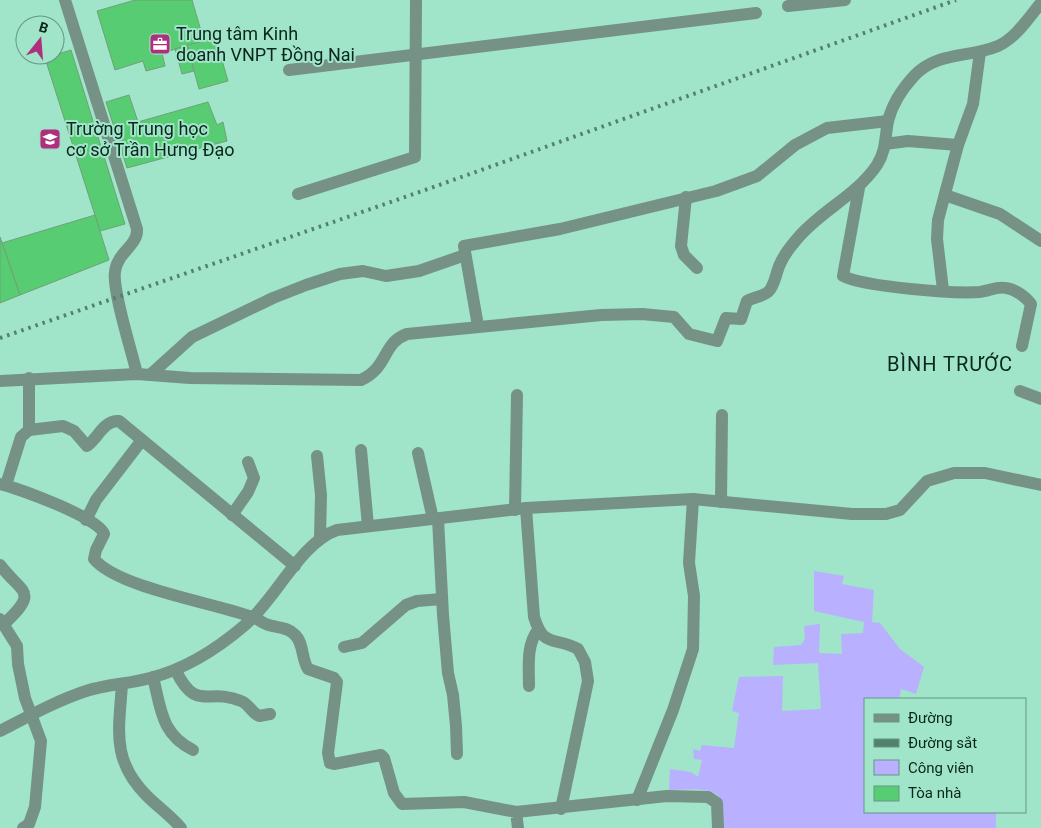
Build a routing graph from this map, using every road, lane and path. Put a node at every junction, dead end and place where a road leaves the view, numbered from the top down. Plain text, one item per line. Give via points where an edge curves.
1 (65, 0) edge
2 (416, 0) edge
3 (845, 0) edge
4 (1041, 3) edge
5 (788, 6) dead end
6 (756, 13) dead end
7 (980, 52) junction
8 (414, 54) junction
9 (290, 70) dead end
10 (888, 121) junction
11 (885, 144) junction
12 (958, 144) junction
13 (859, 188) junction
14 (298, 194) dead end
15 (946, 195) junction
16 (686, 197) junction
17 (1041, 241) edge
18 (465, 255) junction
19 (697, 268) dead end
20 (943, 290) junction
21 (478, 326) junction
22 (1022, 346) dead end
23 (143, 374) junction
24 (29, 378) junction
25 (0, 381) edge
26 (1020, 391) dead end
27 (516, 395) dead end
28 (1041, 399) edge
29 (722, 415) dead end
30 (29, 430) junction
31 (142, 440) junction
32 (361, 450) dead end
33 (418, 453) dead end
34 (317, 456) dead end
35 (248, 462) dead end
36 (2, 485) edge
37 (1041, 485) edge
38 (693, 499) junction
39 (721, 502) junction
40 (520, 509) junction
41 (232, 515) junction
42 (435, 519) junction
43 (86, 520) junction
44 (368, 526) junction
45 (320, 539) junction
46 (0, 565) edge
47 (295, 566) junction
48 (442, 599) junction
49 (254, 617) junction
50 (2, 622) edge
51 (538, 630) junction
52 (344, 647) dead end
53 (176, 670) junction
54 (153, 677) junction
55 (122, 684) junction
56 (529, 686) dead end
57 (32, 712) junction
58 (270, 714) dead end
59 (0, 731) edge
60 (193, 750) dead end
61 (457, 754) dead end
62 (637, 800) junction
63 (561, 809) junction
64 (516, 812) junction
65 (28, 827) edge
66 (181, 828) edge
67 (518, 828) edge
68 (718, 828) edge

1 - 23 street via 137,229 135,240 120,255 114,273
2 - 8 street
3 - 5 street
4 - 7 street via 1009,39
6 - 8 street
7 - 10 street via 942,58 922,68 905,87
7 - 12 street via 973,104
8 - 9 street
8 - 14 street via 415,157
10 - 11 street
10 - 16 street via 827,128 795,145 758,176 716,191
11 - 12 street via 908,141
11 - 13 street via 877,164
12 - 15 street
13 - 20 street via 843,276 874,283
13 - 21 street via 825,212 798,238 784,256 772,288 747,301 739,320 726,318 717,341 689,334 674,317 642,314
15 - 17 street via 1000,214
15 - 20 street via 937,230
16 - 18 street via 560,229 464,246
16 - 19 street via 681,246 684,255
18 - 21 street
18 - 23 street via 419,271 386,276 363,271 348,273 298,288 192,337
20 - 22 street via 979,292 1008,288 1027,298 1031,304
21 - 23 street via 400,336 378,369 360,380 190,378
23 - 24 street
24 - 25 street
24 - 30 street
26 - 28 street
27 - 40 street
29 - 39 street
30 - 31 street via 63,426 74,431 87,446 106,426 119,421
30 - 36 street via 21,437
31 - 41 street
31 - 43 street via 96,500
32 - 44 street
33 - 42 street
34 - 45 street via 321,495
35 - 41 street via 254,478
36 - 43 street via 46,498
37 - 39 street via 985,473 954,473 927,481 900,510 886,514
38 - 39 street
38 - 40 street
38 - 62 street via 689,563 694,596 693,649
40 - 42 street
40 - 51 street
41 - 47 street
42 - 44 street
42 - 48 street
43 - 49 street via 104,531 94,554 98,564 135,583
44 - 45 street via 337,530
45 - 47 street
46 - 50 street via 22,588 24,599 22,605
47 - 49 street
48 - 52 street via 406,604 362,642
48 - 61 street
49 - 53 street via 205,655
49 - 64 street via 295,634 308,669 335,679 328,752 330,763 381,755 394,793 402,804 464,802
50 - 57 street via 18,646 23,690
51 - 56 street via 530,647
51 - 63 street via 549,640 578,649 587,670 588,681
53 - 54 street
53 - 58 street via 187,690 194,695 229,698 245,703 259,716
54 - 55 street
54 - 60 street via 165,724 178,741
55 - 57 street via 88,690
55 - 66 street via 119,740 124,767 147,796
57 - 59 street
57 - 65 street via 41,741 35,807
62 - 63 street
62 - 68 street via 667,796 711,798 717,803
63 - 64 street
64 - 67 street

